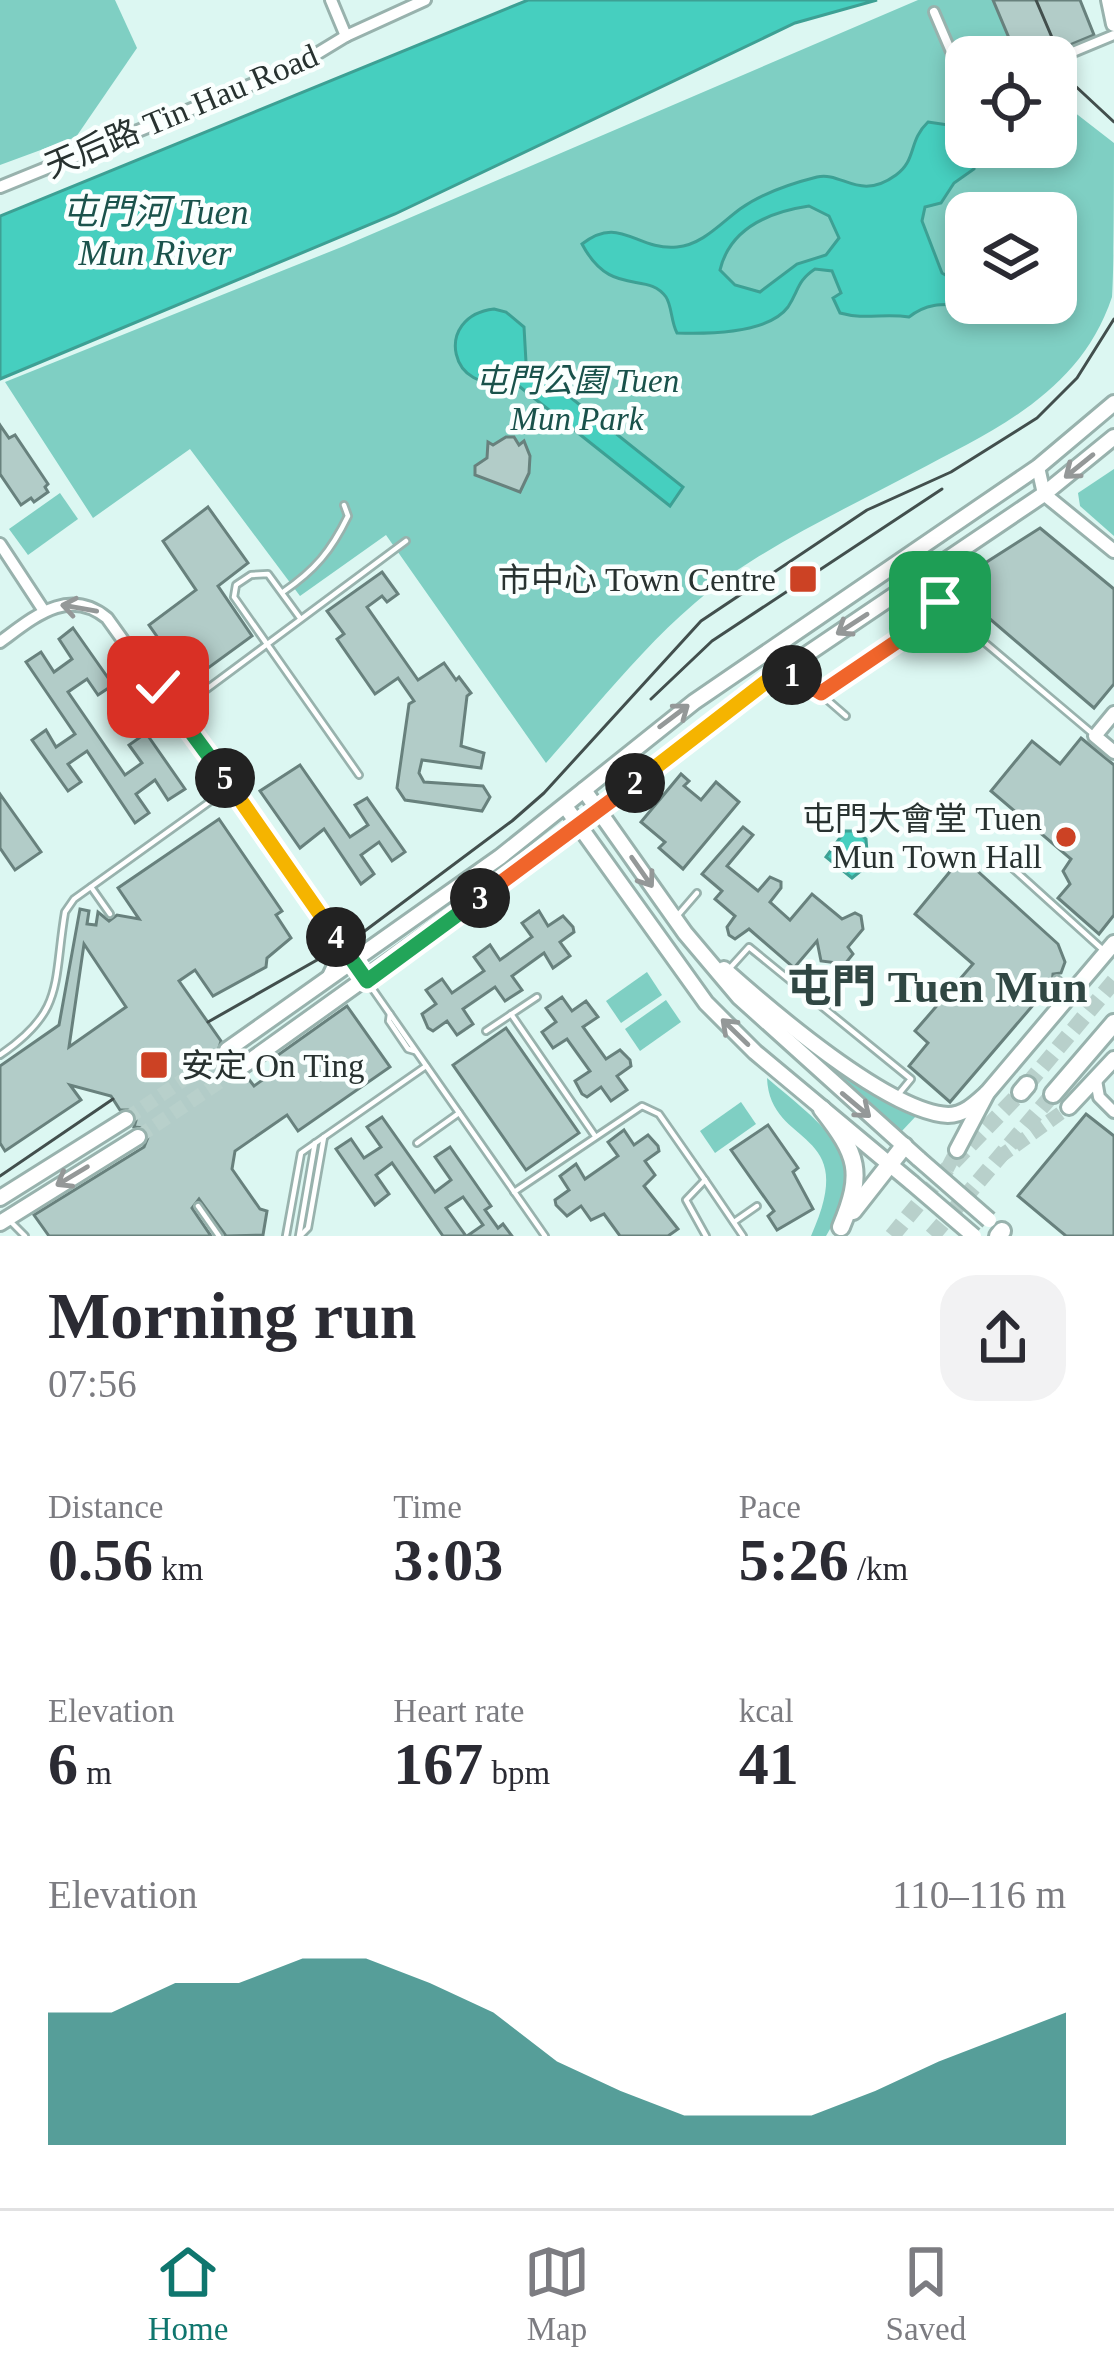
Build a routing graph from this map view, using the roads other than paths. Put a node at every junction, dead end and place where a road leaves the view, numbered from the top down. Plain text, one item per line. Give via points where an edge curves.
1 (331, 0) edge
2 (425, 0) edge
3 (1104, 3) edge
4 (934, 12) dead end
5 (1114, 24) edge
6 (1114, 35) edge
7 (346, 36) junction
8 (945, 38) edge
9 (1077, 50) edge
10 (0, 187) edge
11 (1114, 403) edge
12 (1114, 437) edge
13 (1038, 467) junction
14 (1044, 494) junction
15 (344, 505) dead end
16 (406, 541) dead end
17 (0, 544) edge
18 (1114, 551) edge
19 (942, 565) junction
20 (282, 593) junction
21 (945, 609) junction
22 (44, 611) junction
23 (300, 618) junction
24 (0, 642) edge
25 (268, 648) junction
26 (776, 674) junction
27 (158, 687) junction
28 (821, 693) junction
29 (176, 712) junction
30 (1114, 713) edge
31 (120, 714) dead end
32 (846, 716) dead end
33 (1095, 736) junction
34 (1114, 752) edge
35 (359, 775) dead end
36 (231, 786) junction
37 (584, 790) junction
38 (565, 806) junction
39 (599, 812) junction
40 (578, 826) junction
41 (1008, 865) dead end
42 (91, 887) junction
43 (697, 892) dead end
44 (110, 914) dead end
45 (675, 919) junction
46 (685, 933) junction
47 (336, 937) junction
48 (1110, 948) edge
49 (354, 962) junction
50 (727, 972) junction
51 (1058, 979) dead end
52 (367, 981) junction
53 (323, 983) junction
54 (1073, 992) junction
55 (537, 997) dead end
56 (511, 1014) junction
57 (1114, 1023) edge
58 (486, 1031) dead end
59 (227, 1050) tunnel mouth
60 (0, 1054) edge
61 (1114, 1059) edge
62 (426, 1066) junction
63 (240, 1068) tunnel mouth
64 (1096, 1080) junction
65 (987, 1093) junction
66 (1053, 1094) tunnel mouth
67 (897, 1096) junction
68 (1069, 1107) tunnel mouth
69 (823, 1109) junction
70 (1114, 1112) edge
71 (459, 1114) junction
72 (126, 1120) tunnel mouth
73 (137, 1136) tunnel mouth
74 (596, 1136) junction
75 (324, 1137) junction
76 (315, 1143) junction
77 (417, 1143) dead end
78 (956, 1150) tunnel mouth
79 (911, 1152) junction
80 (897, 1169) junction
81 (706, 1180) junction
82 (514, 1192) junction
83 (198, 1206) dead end
84 (757, 1206) dead end
85 (2, 1213) edge
86 (734, 1222) junction
87 (838, 1231) edge
88 (999, 1231) edge
89 (13, 1236) edge
90 (25, 1236) edge
91 (219, 1236) edge
92 (286, 1236) edge
93 (300, 1236) edge
94 (545, 1236) edge
95 (706, 1236) edge
96 (743, 1236) edge
97 (974, 1236) edge

1 - 7 street
2 - 7 street, 天后路 Tin Hau Road
3 - 5 main road
4 - 8 street
6 - 9 street
7 - 10 street, 天后路 Tin Hau Road via 296,67
11 - 13 main road
12 -> 14 main road
13 - 14 street
37 -> 13 main road via 726,679
14 - 18 street
14 - 19 main road
15 - 20 lane via 348,516 330,552
16 - 23 lane
17 - 22 street
19 - 21 lane via 936,584
19 -> 26 main road
20 - 23 lane
20 - 25 lane via 268,574 236,586 234,598
21 - 28 lane
21 - 33 lane
22 - 24 street
27 -> 22 street via 98,611 67,603
23 - 25 lane
25 - 29 lane
25 - 35 lane
26 - 28 lane
26 - 39 main road
27 - 29 street
27 - 31 lane
28 - 32 lane
29 - 36 street
30 - 33 street
33 - 34 street
36 - 42 lane
36 - 47 street
37 - 38 main road
37 - 39 main road
38 - 40 main road
38 - 49 main road
39 - 40 main road
39 -> 45 main road
40 - 52 main road
69 -> 40 main road via 706,1003
41 - 48 lane
42 - 44 lane
42 - 60 lane via 65,912 49,1012
43 - 45 lane
45 - 46 main road
46 - 50 main road
46 -> 79 main road via 774,1032
47 - 49 street
47 - 53 street
48 - 54 main road
49 - 52 street
49 - 53 main road
50 - 67 main road
50 - 67 lane via 749,946 911,1079
51 - 54 lane
52 - 62 lane
52 - 63 main road
53 - 59 main road
54 - 65 main road
55 - 56 lane
56 - 58 lane
56 - 74 lane
57 - 66 highway
61 - 64 main road
62 - 71 lane
62 - 75 lane
64 - 68 main road
64 - 70 street
65 - 67 main road via 947,1115
65 - 78 main road
69 - 80 main road
69 - 87 highway via 856,1168
71 - 77 lane
71 - 82 lane
72 - 85 main road
73 -> 85 main road
74 - 81 lane via 638,1107 652,1108
74 - 82 lane
75 - 76 lane
75 - 93 lane
76 - 92 lane via 301,1153
76 - 93 lane
79 - 80 highway
79 - 88 main road, bridge
80 - 87 highway
80 - 97 main road, bridge
81 - 86 lane
81 - 95 lane via 686,1200
82 - 94 lane
83 - 91 lane
84 - 86 lane
85 - 89 lane
85 - 90 lane
86 - 96 lane

